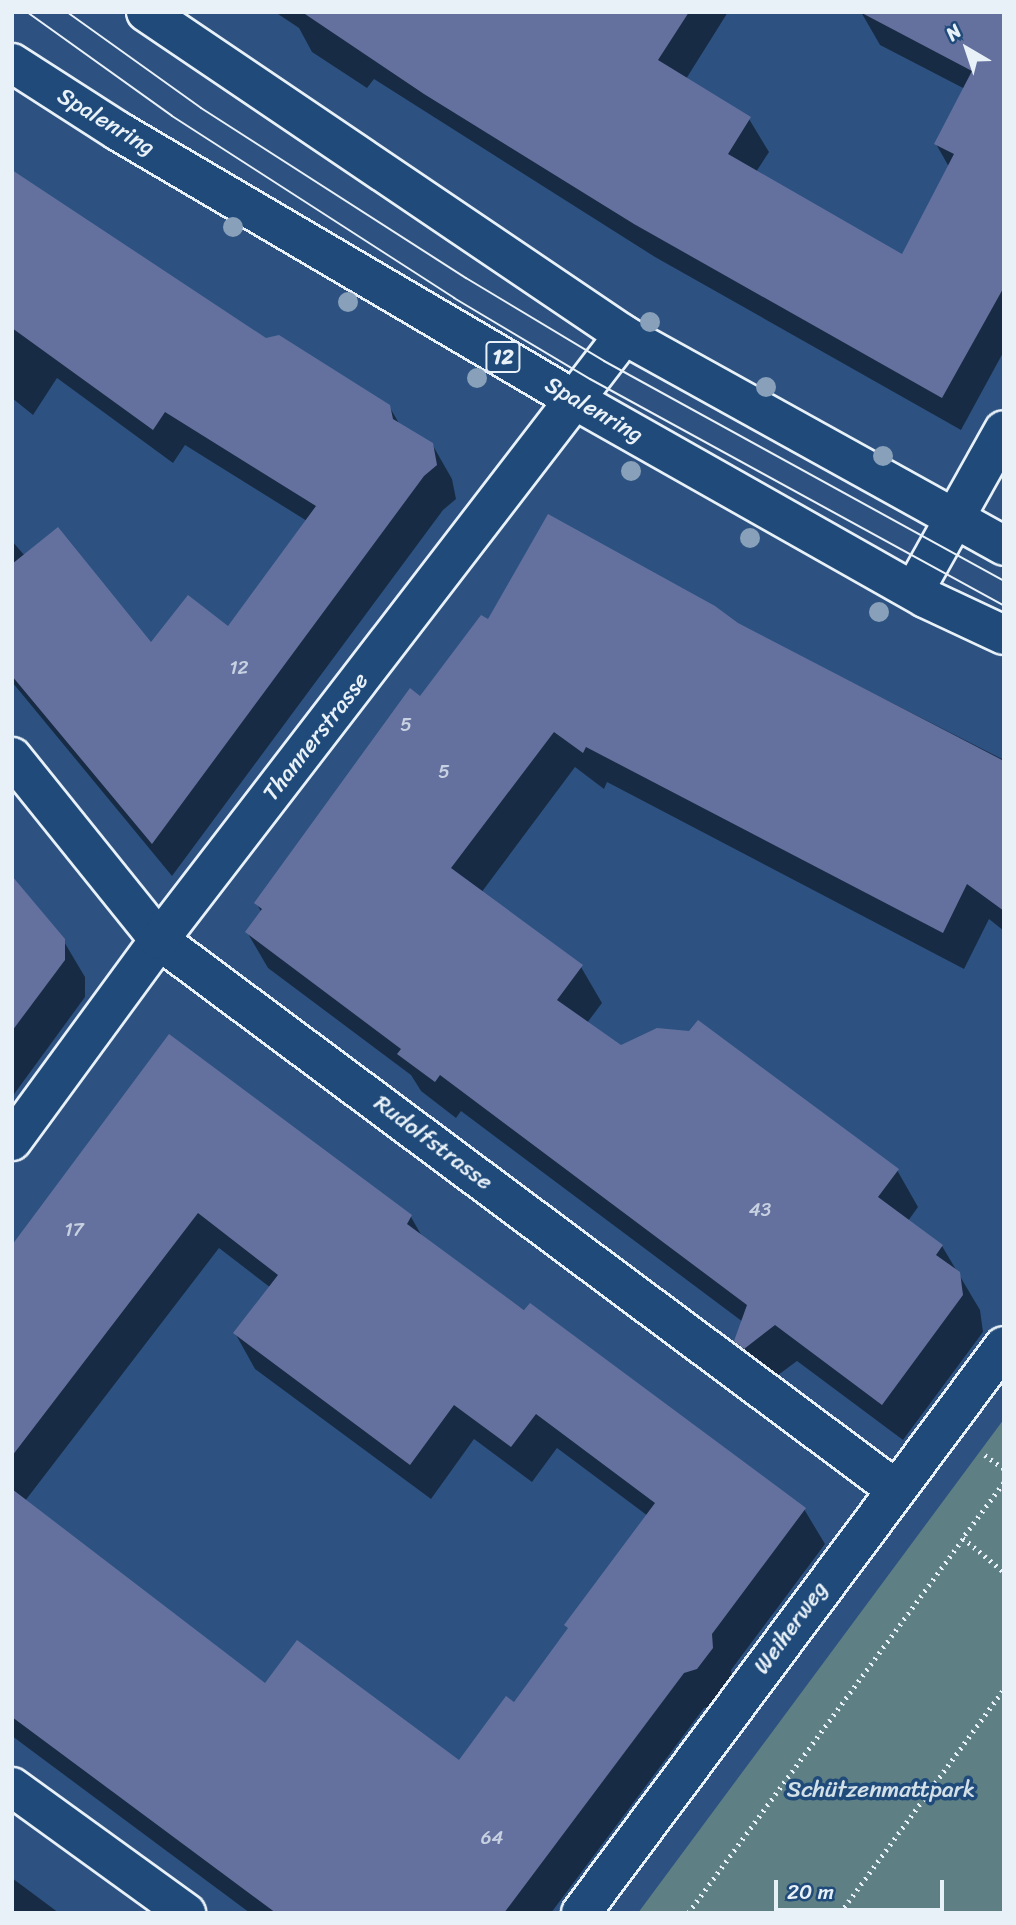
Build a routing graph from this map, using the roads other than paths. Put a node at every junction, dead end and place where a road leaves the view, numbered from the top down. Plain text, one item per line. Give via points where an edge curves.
1 (146, 12) edge
2 (12, 63) edge
3 (624, 335) junction
4 (575, 400) junction
5 (1004, 430) edge
6 (954, 522) junction
7 (1004, 546) edge
8 (914, 591) junction
9 (1004, 635) edge
10 (12, 757) edge
11 (159, 940) junction
12 (12, 1142) edge
13 (1004, 1346) edge
14 (894, 1488) junction
15 (12, 1787) edge
16 (186, 1913) edge
17 (581, 1913) edge

1 - 3 street
2 - 4 street, Spalenring / 12 via 118,131
3 - 4 street, Thannerstrasse
3 - 6 street
4 - 8 street, Spalenring / 12
4 - 11 street, Thannerstrasse
5 - 6 street
6 - 7 street
6 - 8 street
8 - 9 street, Spalenring / 12
10 - 11 street, Rudolfstrasse
11 - 12 street, Thannerstrasse
11 - 14 street, Rudolfstrasse
13 - 14 street, Weiherweg
14 - 17 street, Weiherweg
15 - 16 street

